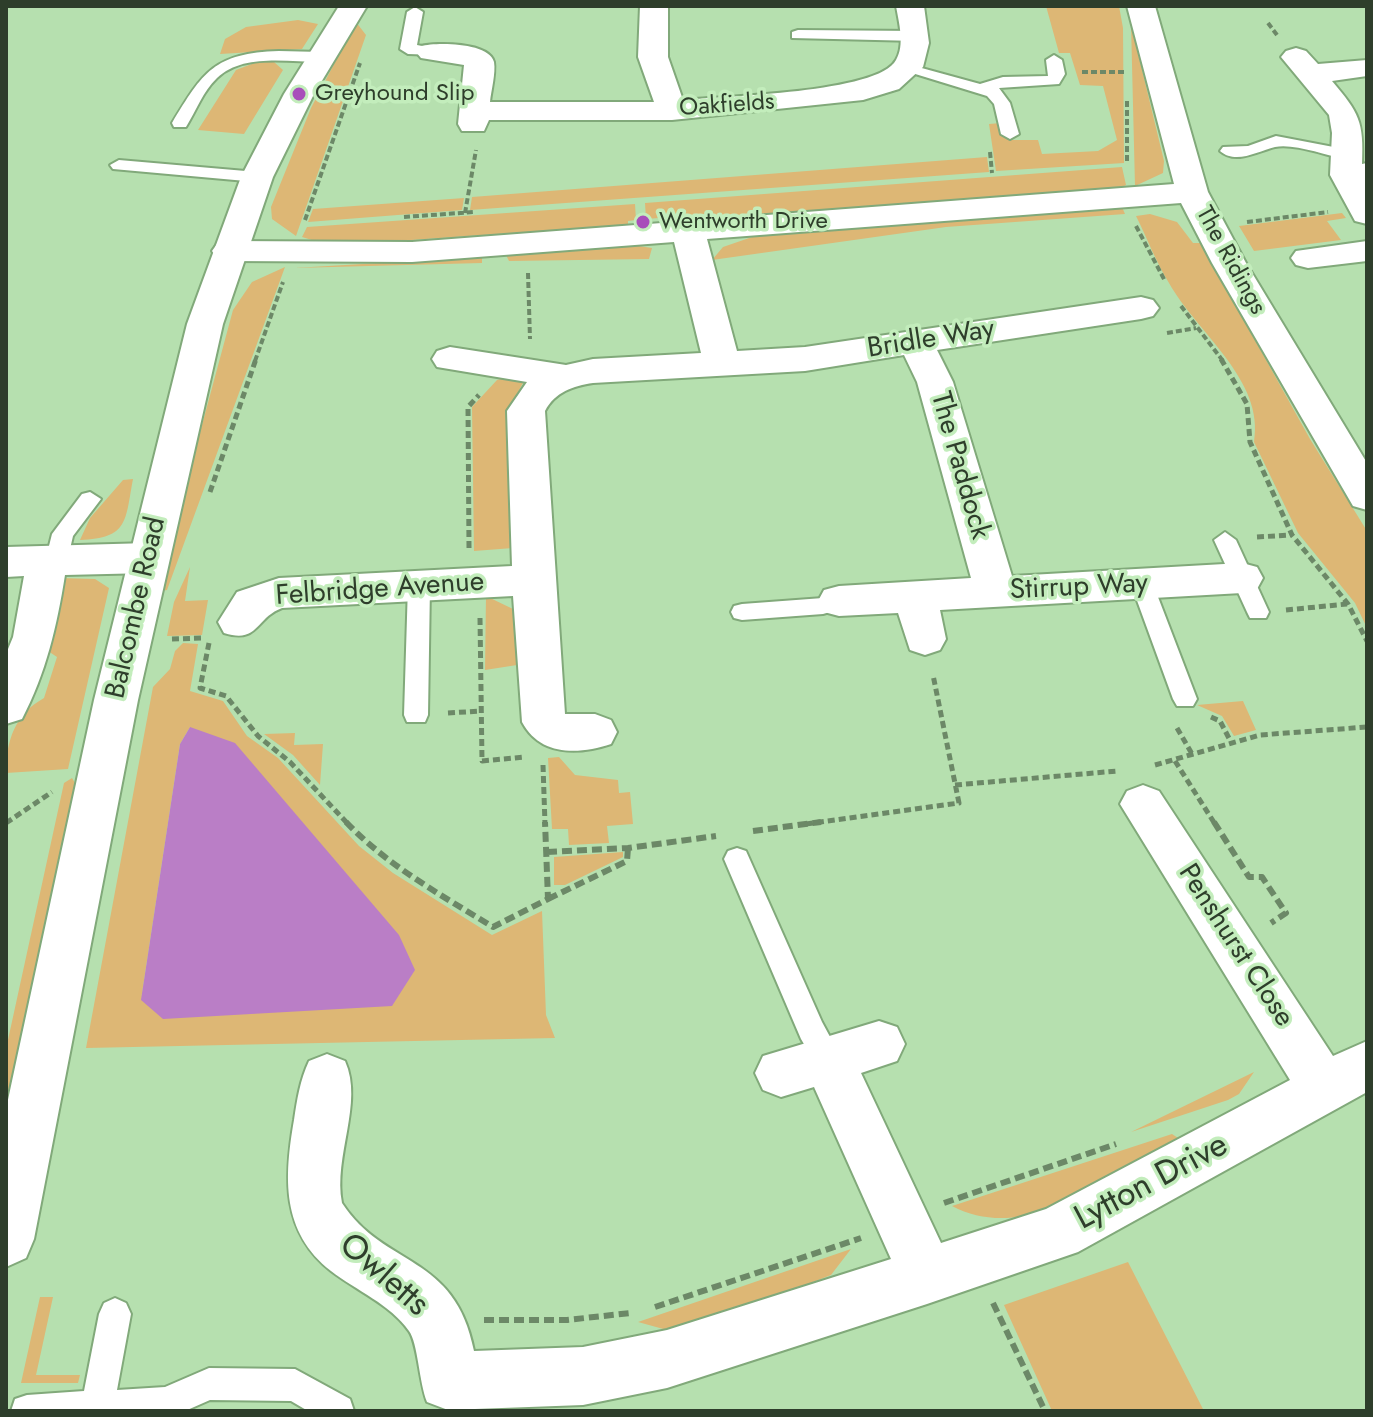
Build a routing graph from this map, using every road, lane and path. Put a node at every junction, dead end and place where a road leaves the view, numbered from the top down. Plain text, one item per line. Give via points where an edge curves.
1 (353, 6) edge
2 (654, 6) edge
3 (910, 6) edge
4 (1141, 6) edge
5 (415, 12) dead end
6 (798, 35) dead end
7 (917, 36) junction
8 (431, 52) joint
9 (321, 57) junction
10 (361, 61) dead end
11 (1056, 67) joint
12 (1365, 68) edge
13 (907, 69) junction
14 (1127, 72) dead end
15 (983, 88) junction
16 (672, 111) junction
17 (180, 123) dead end
18 (474, 127) junction
19 (1010, 134) dead end
20 (1229, 151) dead end
21 (119, 165) dead end
22 (1112, 165) dead end
23 (1352, 168) edge
24 (1007, 172) dead end
25 (977, 175) dead end
26 (257, 177) junction
27 (1192, 192) junction
28 (1132, 197) junction
29 (481, 211) dead end
30 (1365, 211) edge
31 (465, 213) junction
32 (392, 218) dead end
33 (318, 224) dead end
34 (1210, 227) junction
35 (688, 230) junction
36 (298, 238) junction
37 (229, 251) junction
38 (1367, 251) edge
39 (1308, 258) dead end
40 (528, 262) dead end
41 (1179, 302) dead end
42 (1148, 303) joint
43 (915, 342) junction
44 (451, 357) dead end
45 (721, 364) junction
46 (547, 374) junction
47 (1355, 453) edge
48 (209, 495) dead end
49 (1367, 496) edge
50 (90, 499) dead end
51 (1225, 540) dead end
52 (149, 558) junction
53 (6, 562) edge
54 (52, 562) junction
55 (533, 580) junction
56 (1142, 584) junction
57 (419, 585) junction
58 (996, 592) junction
59 (1250, 595) junction
60 (916, 597) junction
61 (839, 601) joint
62 (1348, 604) junction
63 (742, 612) dead end
64 (239, 622) dead end
65 (925, 639) joint
66 (1367, 641) edge
67 (129, 643) junction
68 (1194, 706) joint
69 (6, 707) edge
70 (481, 711) dead end
71 (449, 713) dead end
72 (416, 715) dead end
73 (1367, 727) edge
74 (595, 732) dead end
75 (1232, 744) junction
76 (542, 755) dead end
77 (1138, 780) junction
78 (61, 785) dead end
79 (955, 785) junction
80 (6, 823) edge
81 (750, 831) dead end
82 (732, 847) joint
83 (628, 848) junction
84 (546, 852) junction
85 (548, 899) junction
86 (879, 1044) dead end
87 (804, 1066) junction
88 (1346, 1077) edge
89 (327, 1078) dead end
90 (6, 1239) edge
91 (950, 1269) junction
92 (115, 1314) dead end
93 (667, 1359) joint
94 (447, 1396) edge
95 (97, 1409) edge
96 (27, 1411) edge
97 (338, 1411) edge
98 (1045, 1411) edge

1 - 9 street, Balcombe Road
2 - 16 street via 653,57
3 - 7 street
4 - 27 street, The Ridings
5 - 8 lane via 408,49
6 - 7 lane
7 - 13 street via 917,53
8 - 18 street via 466,54 479,62
9 - 17 lane via 252,58 220,67
9 - 26 street, Balcombe Road
10 - 36 path
11 - 14 path
11 - 15 lane via 1053,81
12 - 23 street via 1304,65 1344,114
13 - 15 lane
13 - 16 street, Oakfields via 884,85 852,94
15 - 19 lane via 1000,97
16 - 18 street, Oakfields
18 - 31 path
20 - 23 lane via 1259,149 1276,141
21 - 26 lane
22 - 28 path via 1127,164
23 - 30 street
24 - 25 path
26 - 37 street, Balcombe Road
27 - 28 street
27 - 34 street, The Ridings
28 - 35 street
28 - 42 path
29 - 31 path
30 - 34 path
31 - 32 path
33 - 36 path
34 - 47 street, The Ridings
35 - 36 street via 412,252
35 - 45 street
36 - 37 street
36 - 48 path
37 - 52 street, Balcombe Road via 188,389
38 - 39 street
40 - 46 path
41 - 62 path via 1247,401 1250,442 1292,535
42 - 43 street, Bridle Way
43 - 45 street, Bridle Way via 805,359
43 - 58 street, The Paddock via 935,382
44 - 46 street
45 - 46 street
46 - 55 street via 526,411
47 - 49 street, The Ridings
50 - 54 lane via 63,534
51 - 59 lane
52 - 54 street
52 - 67 street, Balcombe Road
53 - 54 street
54 - 69 street via 34,637
55 - 57 street, Felbridge Avenue
55 - 74 street via 544,722 558,733
56 - 58 street, Stirrup Way
56 - 59 street, Stirrup Way
56 - 68 lane
57 - 64 street, Felbridge Avenue via 279,593 252,603
57 - 72 lane
58 - 60 street, Stirrup Way
59 - 62 path
60 - 61 street, Stirrup Way
60 - 65 street
61 - 63 lane
62 - 66 path
65 - 79 path
67 - 85 path via 209,638 200,688 226,696 258,736 290,762 368,845 409,876 493,927
67 - 90 street, Balcombe Road
68 - 75 path via 1220,721
70 - 71 path
73 - 75 path via 1260,735
75 - 77 path
76 - 84 path
77 - 79 path
77 - 88 street, Penshurst Close
78 - 80 path
79 - 81 path via 959,803
82 - 83 path
82 - 87 lane via 811,1030
83 - 84 path
83 - 85 path via 627,861
84 - 85 path
86 - 87 street
87 - 91 street
88 - 91 street, Lytton Drive via 1058,1233
89 - 94 street, Owletts via 313,1189 316,1207 340,1241 429,1309 440,1330
91 - 93 street, Lytton Drive
91 - 98 path
92 - 95 lane
93 - 94 street, Owletts
95 - 96 lane
95 - 97 lane via 166,1403 209,1384 295,1385

